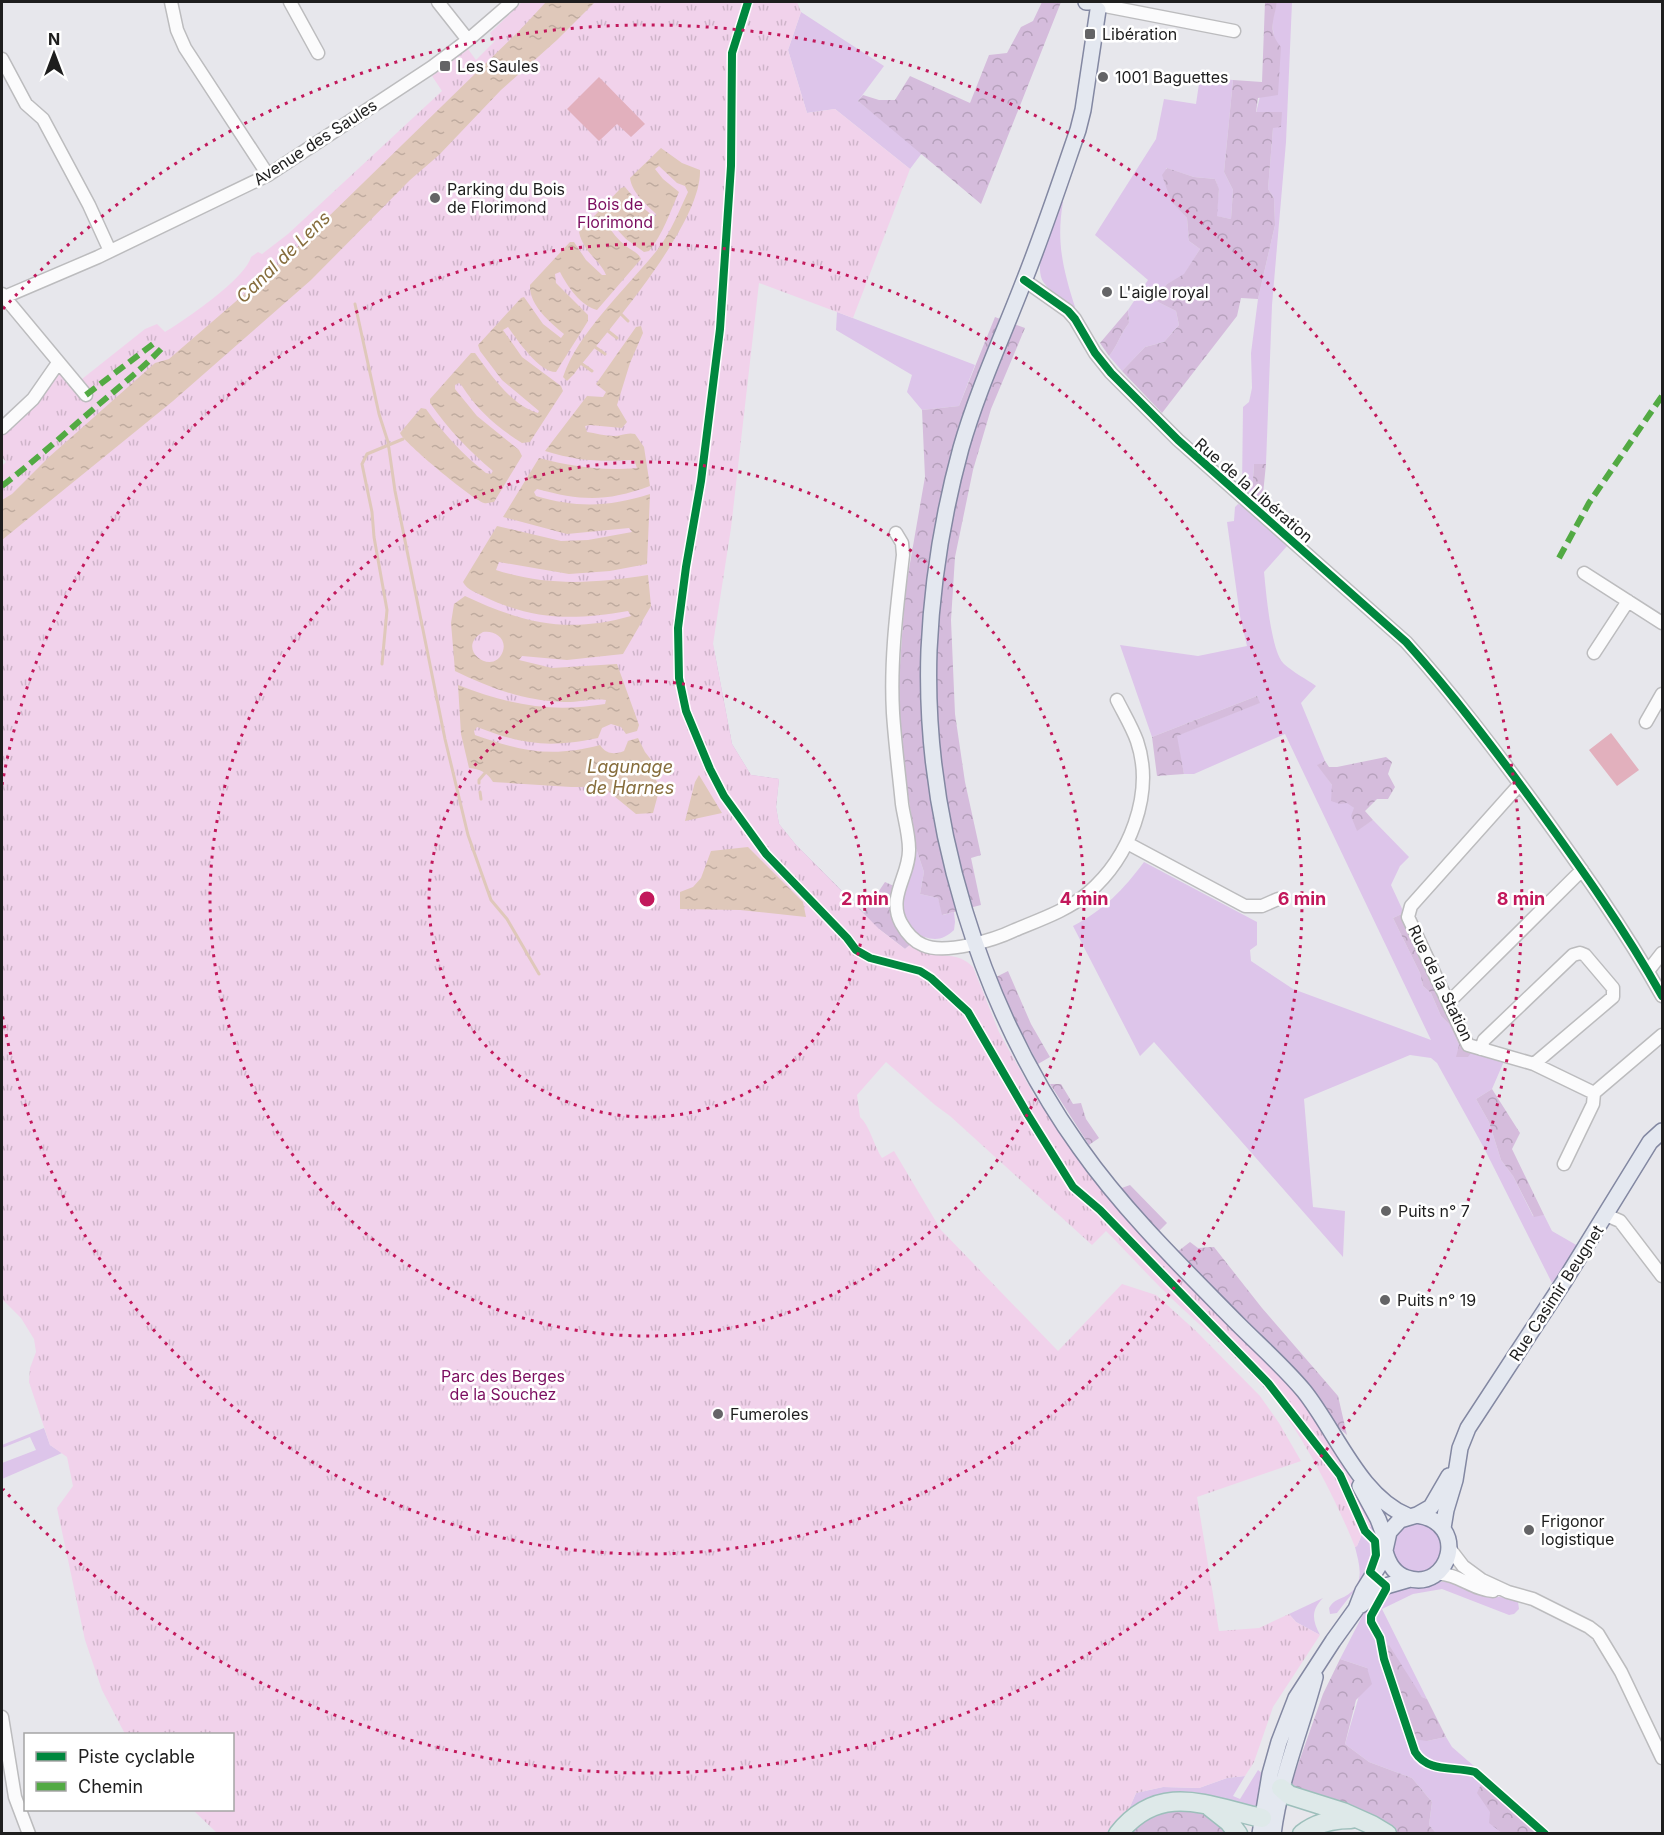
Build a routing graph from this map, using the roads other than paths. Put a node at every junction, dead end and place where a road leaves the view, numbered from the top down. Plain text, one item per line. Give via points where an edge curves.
1 (171, 2) edge
2 (290, 2) edge
3 (438, 2) edge
4 (512, 2) edge
5 (1095, 4) edge
6 (1234, 31) dead end
7 (468, 40) junction
8 (318, 53) dead end
9 (2, 59) edge
10 (268, 175) junction
11 (110, 251) junction
12 (1024, 280) junction
13 (2, 297) edge
14 (58, 363) junction
15 (86, 395) dead end
16 (2, 428) edge
17 (896, 532) dead end
18 (1584, 573) dead end
19 (1628, 602) junction
20 (1662, 623) edge
21 (1594, 653) dead end
22 (1662, 694) edge
23 (1117, 700) dead end
24 (1646, 722) dead end
25 (1520, 784) junction
26 (1127, 843) junction
27 (1582, 870) junction
28 (1278, 899) dead end
29 (975, 942) junction
30 (1662, 953) edge
31 (1648, 971) junction
32 (1662, 996) edge
33 (1448, 1003) junction
34 (1662, 1035) edge
35 (1481, 1049) junction
36 (1534, 1064) junction
37 (1594, 1094) junction
38 (1662, 1131) edge
39 (1564, 1164) dead end
40 (1606, 1215) junction
41 (1662, 1276) edge
42 (1457, 1460) junction
43 (1352, 1464) junction
44 (1412, 1516) junction
45 (1443, 1528) junction
46 (1385, 1545) junction
47 (1450, 1550) junction
48 (1435, 1574) junction
49 (1410, 1579) junction
50 (1508, 1592) junction
51 (1356, 1609) junction
52 (1317, 1665) junction
53 (2, 1717) edge
54 (1275, 1758) junction
55 (1662, 1758) edge
56 (1279, 1796) junction
57 (1209, 1806) junction
58 (1355, 1819) junction
59 (1261, 1826) edge
60 (29, 1833) edge
61 (1118, 1833) edge
62 (1238, 1833) edge
63 (1273, 1833) edge
64 (1302, 1833) edge
65 (1387, 1833) edge

1 - 10 street via 185,48
2 - 8 street
3 - 7 street
4 - 7 street, Avenue des Saules
5 - 6 street
5 - 12 main road via 1078,130
7 - 10 street, Avenue des Saules
9 - 11 street via 26,104 43,119
10 - 11 street, Avenue des Saules
11 - 13 street, Avenue des Saules
12 - 25 street, Rue de la Libération via 1068,311 1111,373 1178,441 1406,642 1439,678
12 - 29 main road via 961,451 932,607 930,699 938,787 946,836
13 - 14 street
14 - 15 street
14 - 16 street via 33,399
17 - 29 street via 903,555 894,635 893,712 910,850 898,888 896,912 912,939 923,946 958,947
18 - 19 street
19 - 20 street
19 - 21 street
22 - 24 street
23 - 26 street via 1137,742 1142,771 1137,816
25 - 27 street, Rue de la Libération
25 - 33 street, Rue de la Station via 1408,911
26 - 28 street via 1245,906 1262,906
26 - 29 street via 1118,860 1087,894 1003,936
27 - 31 street, Rue de la Libération
27 - 33 street
29 - 43 main road via 1018,1045 1080,1148 1114,1193 1303,1390
30 - 31 street
31 - 32 street, Rue de la Libération
33 - 35 street, Rue de la Station via 1468,1045
34 - 37 street
35 - 36 street
35 - 36 street via 1484,1040 1573,955 1585,955 1613,988 1613,997
36 - 37 street
37 - 39 street via 1593,1104
38 - 40 main road, Rue Casimir Beugnet via 1650,1142
40 - 41 street via 1620,1221
40 - 42 main road, Rue Casimir Beugnet via 1468,1428
42 - 44 main road via 1434,1504
42 - 45 main road
43 - 44 main road via 1390,1508
43 - 46 main road via 1378,1519
44 - 45 main road via 1427,1516
44 - 46 main road via 1394,1525
45 - 47 main road
46 - 49 main road via 1393,1569
46 - 51 main road via 1383,1559
47 - 48 main road via 1448,1559
47 - 50 street via 1482,1580
48 - 49 main road
48 - 50 street via 1446,1573 1488,1591
49 - 51 main road via 1378,1591
50 - 55 street via 1533,1599 1598,1634 1621,1672
51 - 52 main road
52 - 54 main road via 1296,1698
52 - 56 main road
53 - 60 street via 15,1797
54 - 56 main road
54 - 59 main road
56 - 58 highway via 1289,1795
56 - 59 main road
56 - 63 main road
57 - 59 highway
57 - 61 highway via 1176,1801 1155,1804 1134,1816
57 - 62 highway
58 - 64 highway via 1335,1819
58 - 65 highway

